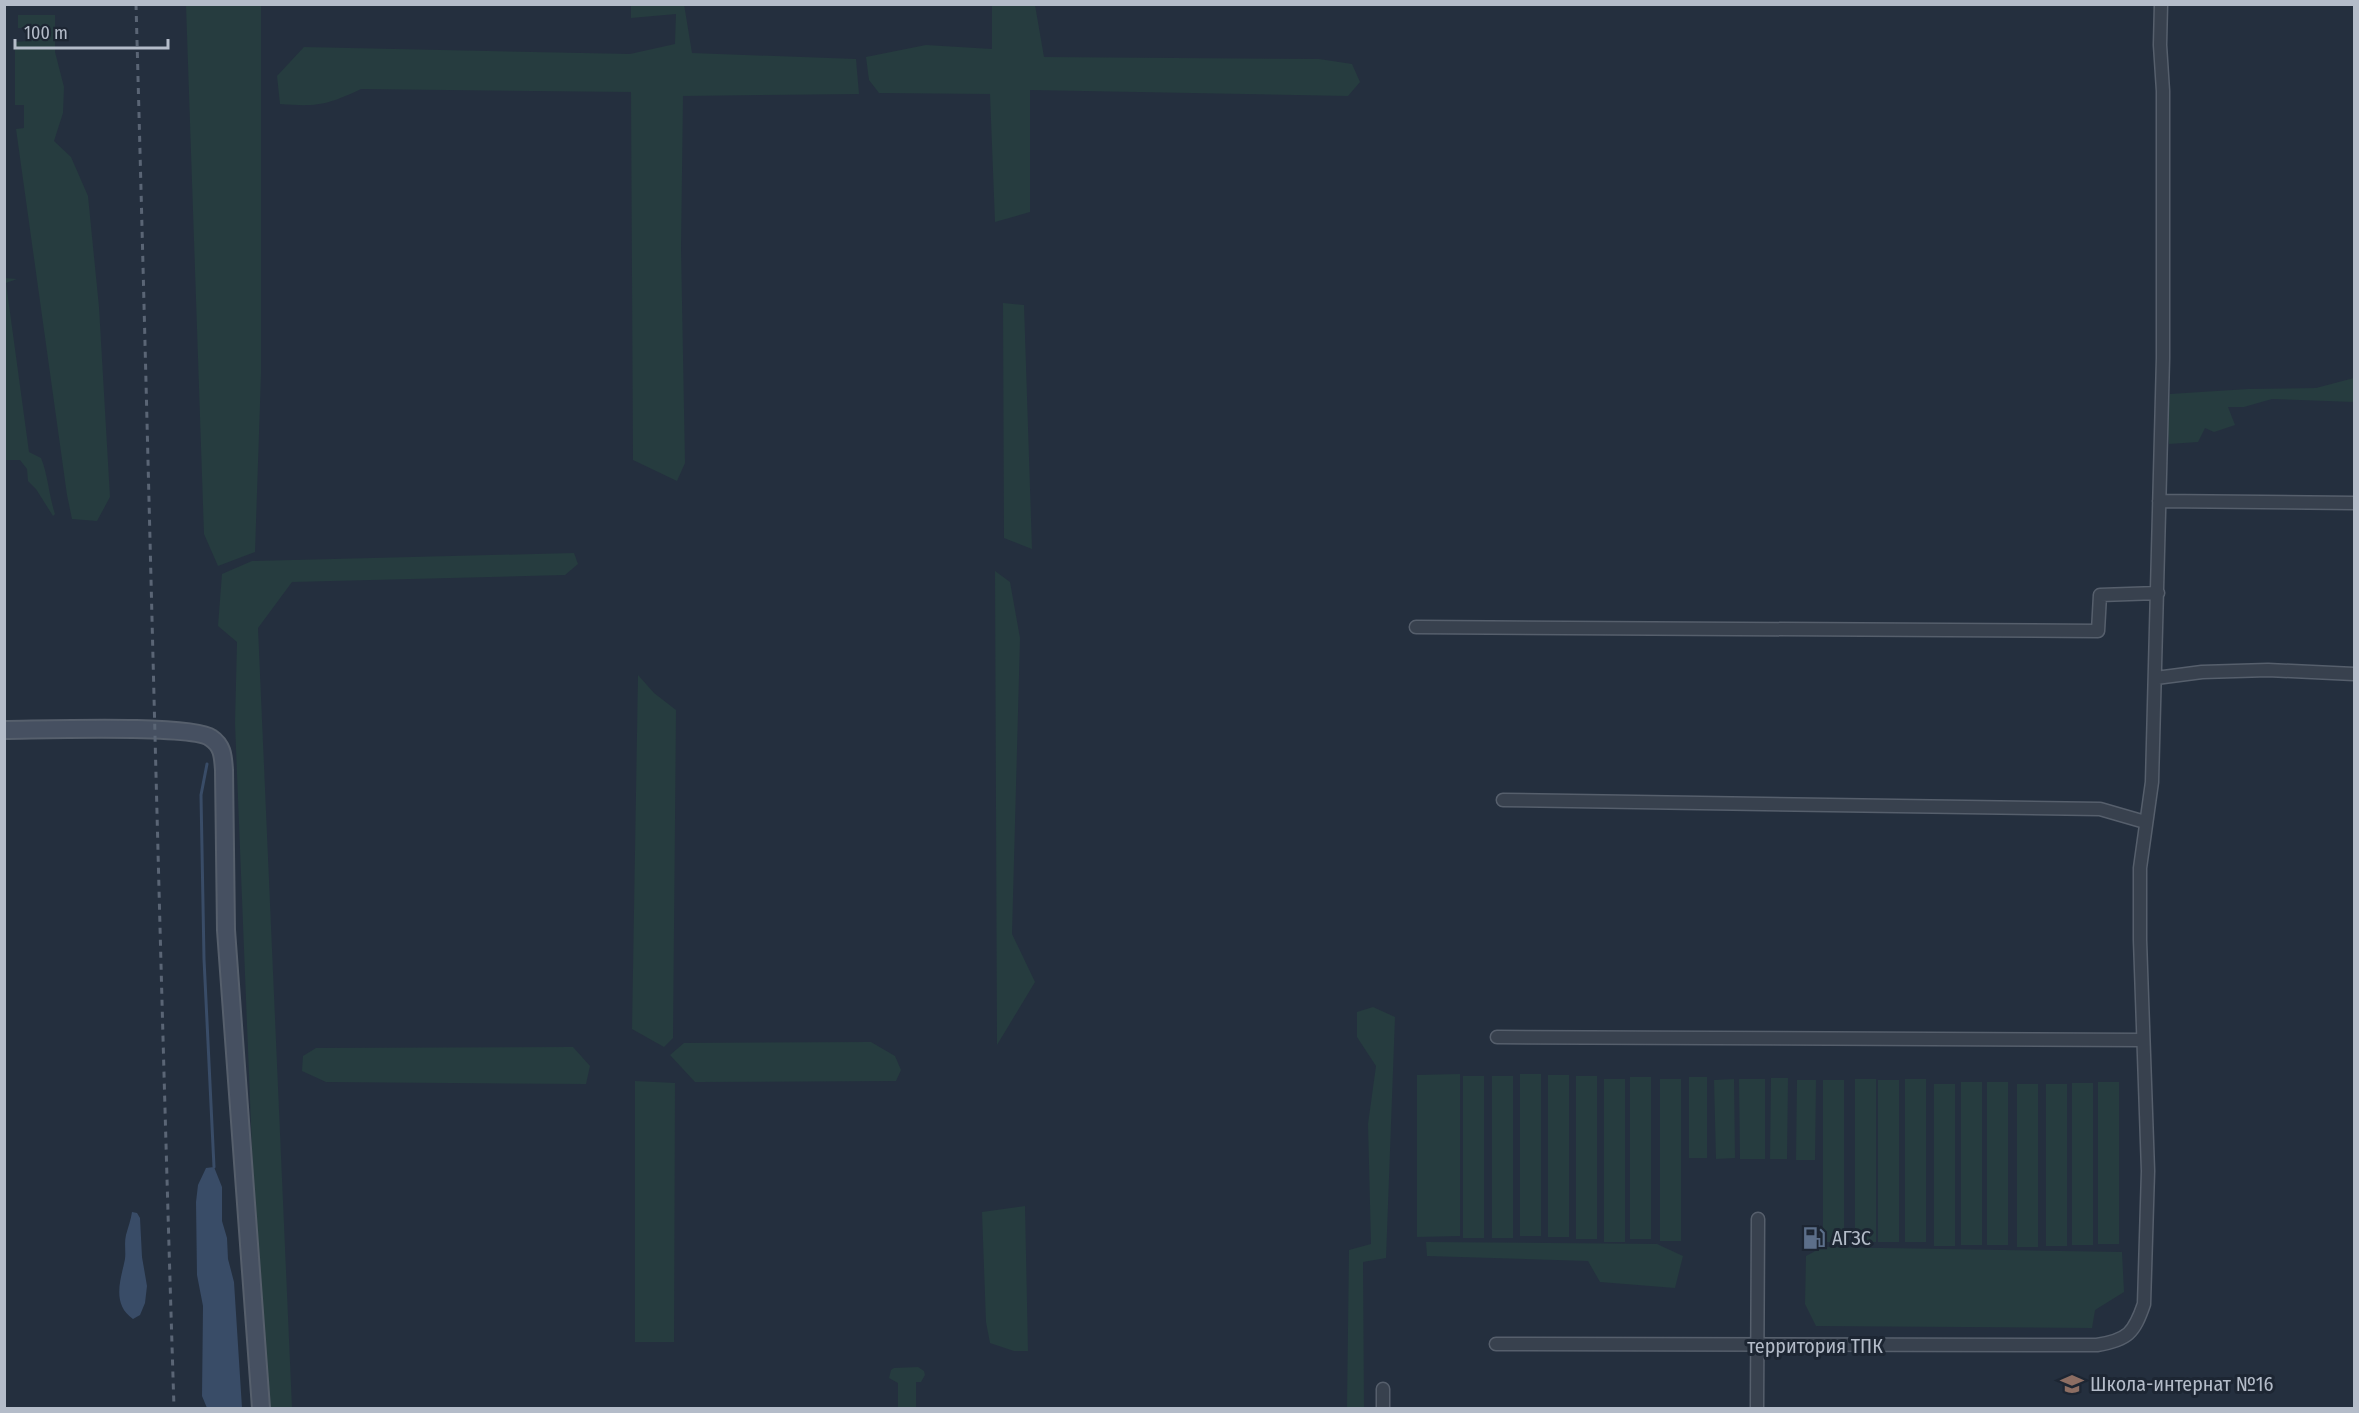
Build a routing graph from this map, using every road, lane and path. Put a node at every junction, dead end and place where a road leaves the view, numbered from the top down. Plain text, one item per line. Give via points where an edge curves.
1 (2161, 4) edge
2 (2159, 501) junction
3 (2355, 503) edge
4 (2158, 593) junction
5 (1416, 627) dead end
6 (2355, 674) edge
7 (2156, 678) junction
8 (4, 730) edge
9 (1503, 800) dead end
10 (2145, 822) junction
11 (1497, 1037) dead end
12 (2143, 1040) junction
13 (1758, 1219) dead end
14 (1496, 1344) dead end
15 (1756, 1346) junction
16 (1383, 1389) dead end
17 (261, 1408) edge
18 (1383, 1408) edge
19 (1757, 1408) edge

1 - 2 street via 2164,294
2 - 3 street
2 - 4 street
4 - 5 street via 2100,596 2098,631
4 - 7 street
6 - 7 street via 2268,670
7 - 10 street via 2152,782
8 - 17 main road via 203,728 220,746 226,930
9 - 10 street via 2100,809
10 - 12 street via 2140,868
11 - 12 street
12 - 15 street, территория ТПК via 2147,1256 2144,1304 2131,1333 2097,1345
13 - 15 street
14 - 15 street, территория ТПК
15 - 19 street
16 - 18 street

